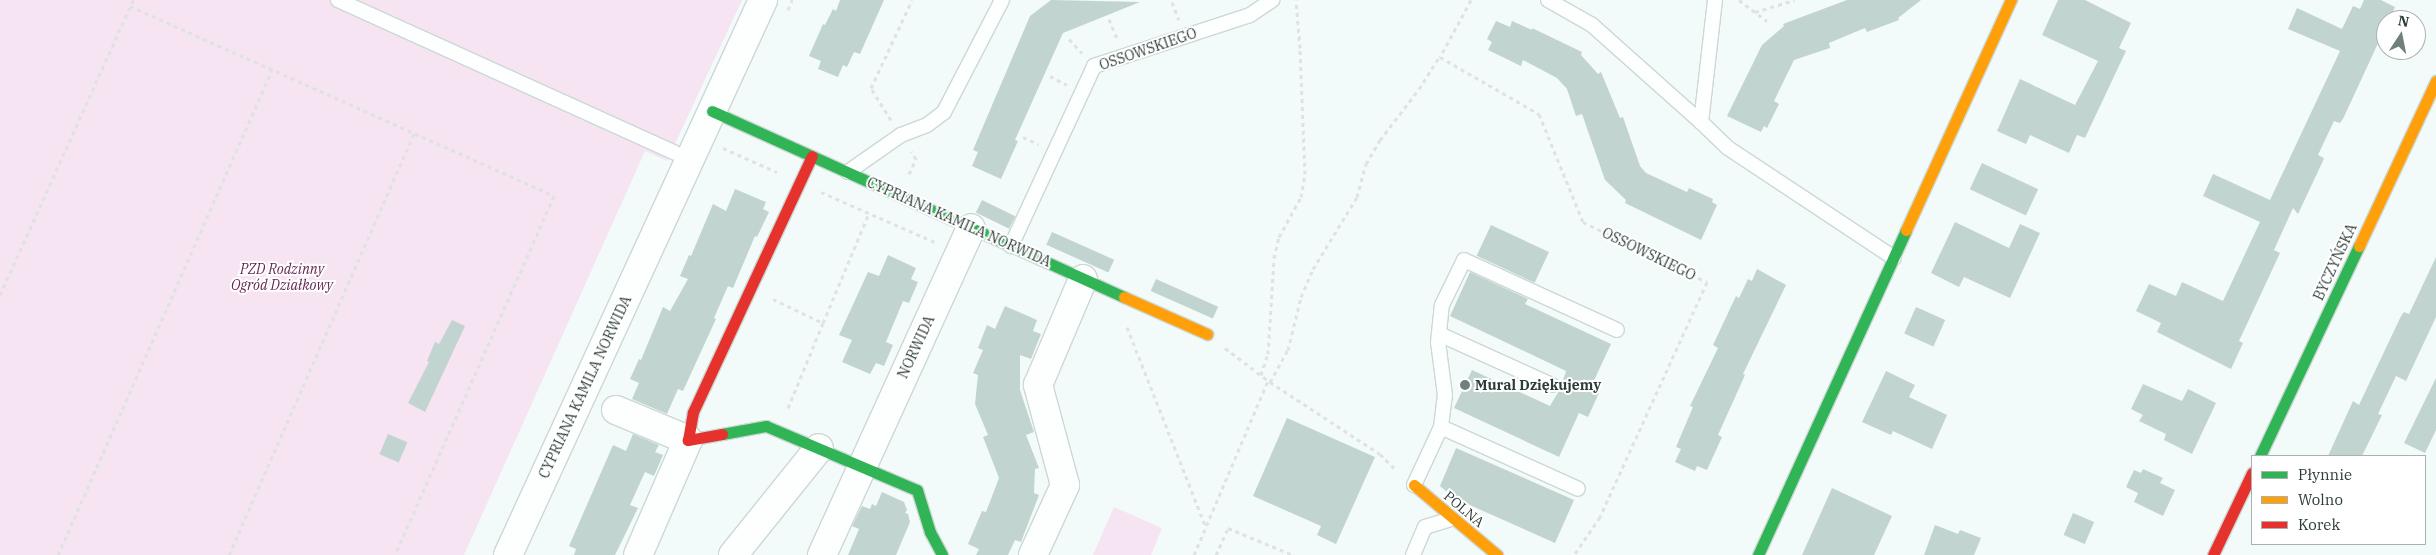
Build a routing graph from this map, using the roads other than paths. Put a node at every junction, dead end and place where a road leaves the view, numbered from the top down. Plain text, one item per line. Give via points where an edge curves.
1 (338, 0) edge
2 (763, 0) edge
3 (1002, 0) edge
4 (1272, 0) edge
5 (1548, 0) edge
6 (1715, 0) edge
7 (2011, 0) edge
8 (2436, 81) edge
9 (712, 111) junction
10 (1701, 122) junction
11 (675, 153) dead end
12 (812, 156) junction
13 (848, 172) junction
14 (971, 228) junction
15 (1011, 246) junction
16 (1894, 258) junction
17 (1083, 279) junction
18 (1616, 330) dead end
19 (1207, 334) road end
20 (1439, 334) junction
21 (1552, 385) dead end
22 (616, 410) dead end
23 (1442, 427) junction
24 (688, 440) junction
25 (819, 448) junction
26 (2260, 455) edge
27 (862, 466) junction
28 (2251, 475) edge
29 (1414, 485) joint
30 (1578, 489) dead end
31 (1451, 519) junction
32 (508, 555) edge
33 (638, 555) edge
34 (733, 555) edge
35 (822, 555) edge
36 (942, 555) edge
37 (1034, 555) edge
38 (1413, 555) edge
39 (1497, 555) edge
40 (1758, 555) edge
41 (2213, 555) edge

1 - 11 lane
2 - 9 street, CYPRIANA KAMILA NORWIDA
3 - 13 lane via 944,112 927,125 900,135
4 - 15 lane, OSSOWSKIEGO via 1250,15 1094,66
5 - 10 lane via 1592,25
6 - 10 lane
7 - 16 street
8 - 26 street, BYCZYŃSKA
9 - 12 street, CYPRIANA KAMILA NORWIDA
9 - 32 street, CYPRIANA KAMILA NORWIDA
10 - 16 lane via 1728,148
12 - 13 street, CYPRIANA KAMILA NORWIDA
12 - 24 street via 693,412
13 - 14 street, CYPRIANA KAMILA NORWIDA
14 - 15 street, CYPRIANA KAMILA NORWIDA
14 - 27 street, NORWIDA
15 - 17 street, CYPRIANA KAMILA NORWIDA
16 - 40 street
17 - 19 street, CYPRIANA KAMILA NORWIDA
17 - 37 street via 1038,385 1065,485
18 - 20 lane via 1464,260 1442,305
20 - 21 lane
20 - 23 lane via 1445,395
22 - 24 street
23 - 29 lane
23 - 30 lane
24 - 25 street via 766,426
24 - 33 street
25 - 27 street
25 - 34 street
27 - 35 street, NORWIDA
27 - 36 street via 917,490 930,532
28 - 41 street
29 - 31 street, POLNA
31 - 38 lane via 1425,528
31 - 39 street, POLNA

